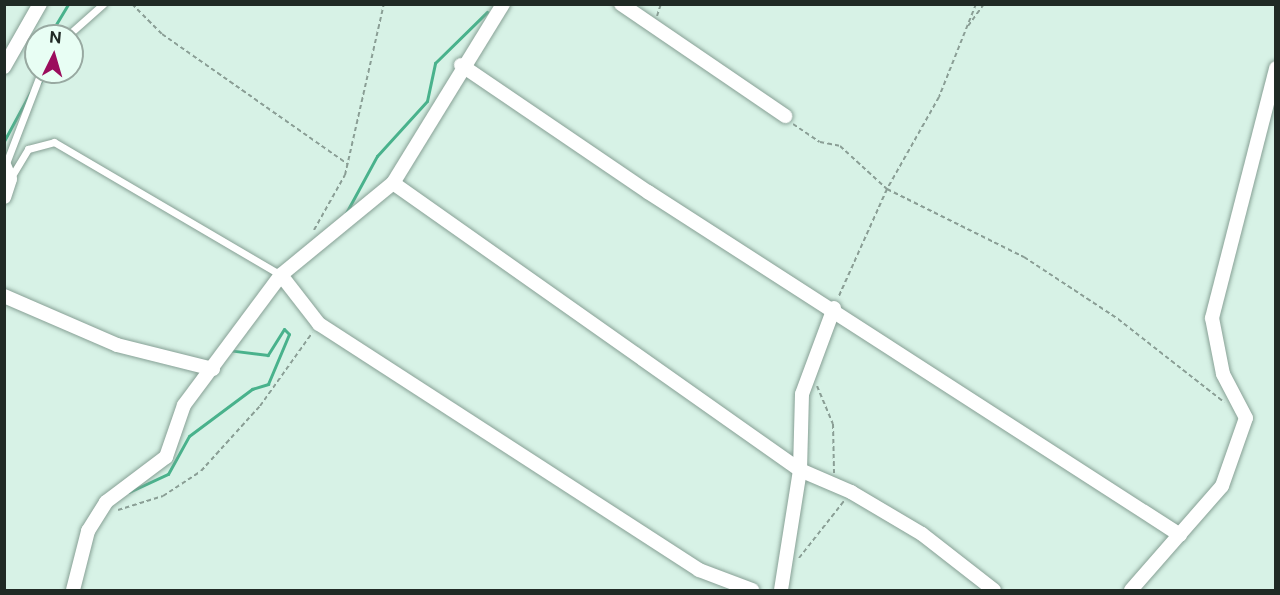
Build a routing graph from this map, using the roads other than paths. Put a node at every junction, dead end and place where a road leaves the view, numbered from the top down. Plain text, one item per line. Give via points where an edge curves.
1 (40, 4) edge
2 (103, 4) edge
3 (503, 4) edge
4 (621, 4) edge
5 (80, 24) edge
6 (462, 65) junction
7 (4, 67) edge
8 (1275, 68) edge
9 (37, 84) edge
10 (785, 116) road end
11 (6, 169) edge
12 (393, 183) junction
13 (4, 196) edge
14 (281, 275) junction
15 (4, 296) edge
16 (834, 308) junction
17 (213, 369) junction
18 (800, 470) junction
19 (1180, 536) junction
20 (73, 591) edge
21 (752, 591) edge
22 (781, 591) edge
23 (994, 591) edge
24 (1131, 591) edge

1 - 7 street
2 - 5 lane
3 - 6 street
4 - 10 street
6 - 12 street
6 - 16 street via 648,192
8 - 19 street via 1212,318 1223,374 1246,418 1222,486
9 - 11 lane
11 - 13 street
11 - 14 lane via 28,149 54,142
12 - 14 street
12 - 18 street
14 - 17 street
14 - 21 street via 318,324 699,570
15 - 17 street via 117,345
16 - 18 street via 802,394
16 - 19 street
17 - 20 street via 184,405 166,457 106,502 88,531
18 - 22 street
18 - 23 street via 851,492 922,534
19 - 24 street

